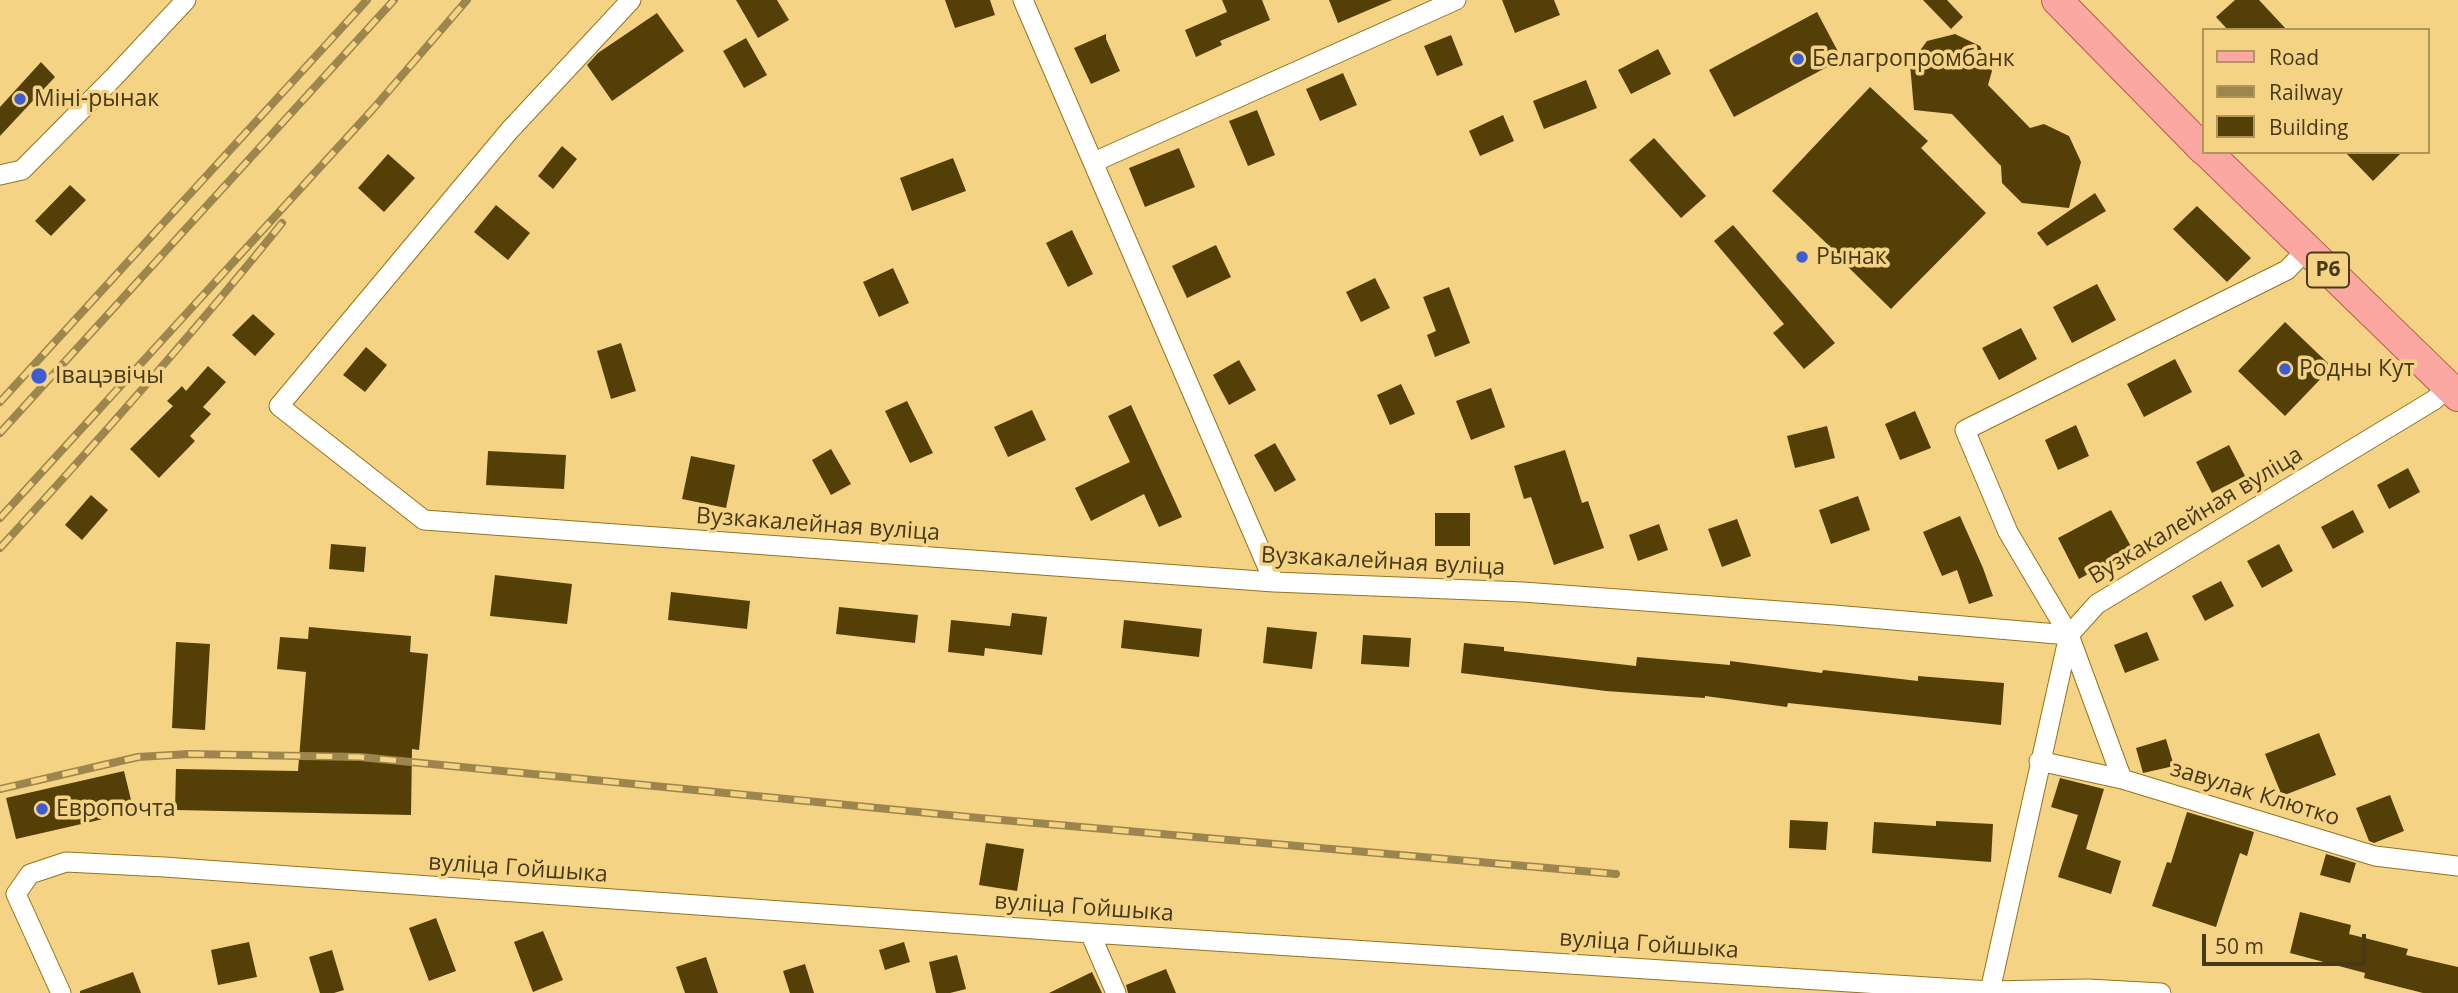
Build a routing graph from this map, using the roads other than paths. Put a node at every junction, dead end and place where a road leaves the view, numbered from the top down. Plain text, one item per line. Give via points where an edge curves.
1 (186, 0) edge
2 (631, 0) edge
3 (1023, 0) edge
4 (1456, 0) edge
5 (2057, 0) edge
6 (2202, 147) edge
7 (2209, 154) edge
8 (1094, 162) junction
9 (0, 175) edge
10 (2306, 250) junction
11 (2454, 391) edge
12 (1275, 582) junction
13 (2069, 635) junction
14 (2039, 761) junction
15 (2122, 779) junction
16 (2458, 866) edge
17 (1090, 933) junction
18 (1724, 984) edge
19 (1990, 990) junction
20 (61, 993) edge
21 (1116, 993) edge
22 (2161, 993) edge

1 - 9 street via 22,170
2 - 12 street, Вузкакалейная вуліца via 509,131 279,406 424,520
3 - 8 street
4 - 8 street
5 - 6 main road, Р6
7 - 10 main road, Р6
8 - 12 street
10 - 11 main road, Р6
10 - 13 street via 2287,270 1965,430 2008,532
11 - 13 street, Вузкакалейная вуліца via 2096,604
12 - 13 street, Вузкакалейная вуліца via 1523,593
13 - 14 street
13 - 15 street
14 - 15 street, завулак Клютко
14 - 19 street
15 - 16 street, завулак Клютко via 2375,856
17 - 18 street, вуліца Гойшыка
17 - 20 street, вуліца Гойшыка via 66,862 30,874 16,894
17 - 21 street
18 - 19 street, вуліца Гойшыка
19 - 22 street, вуліца Гойшыка

